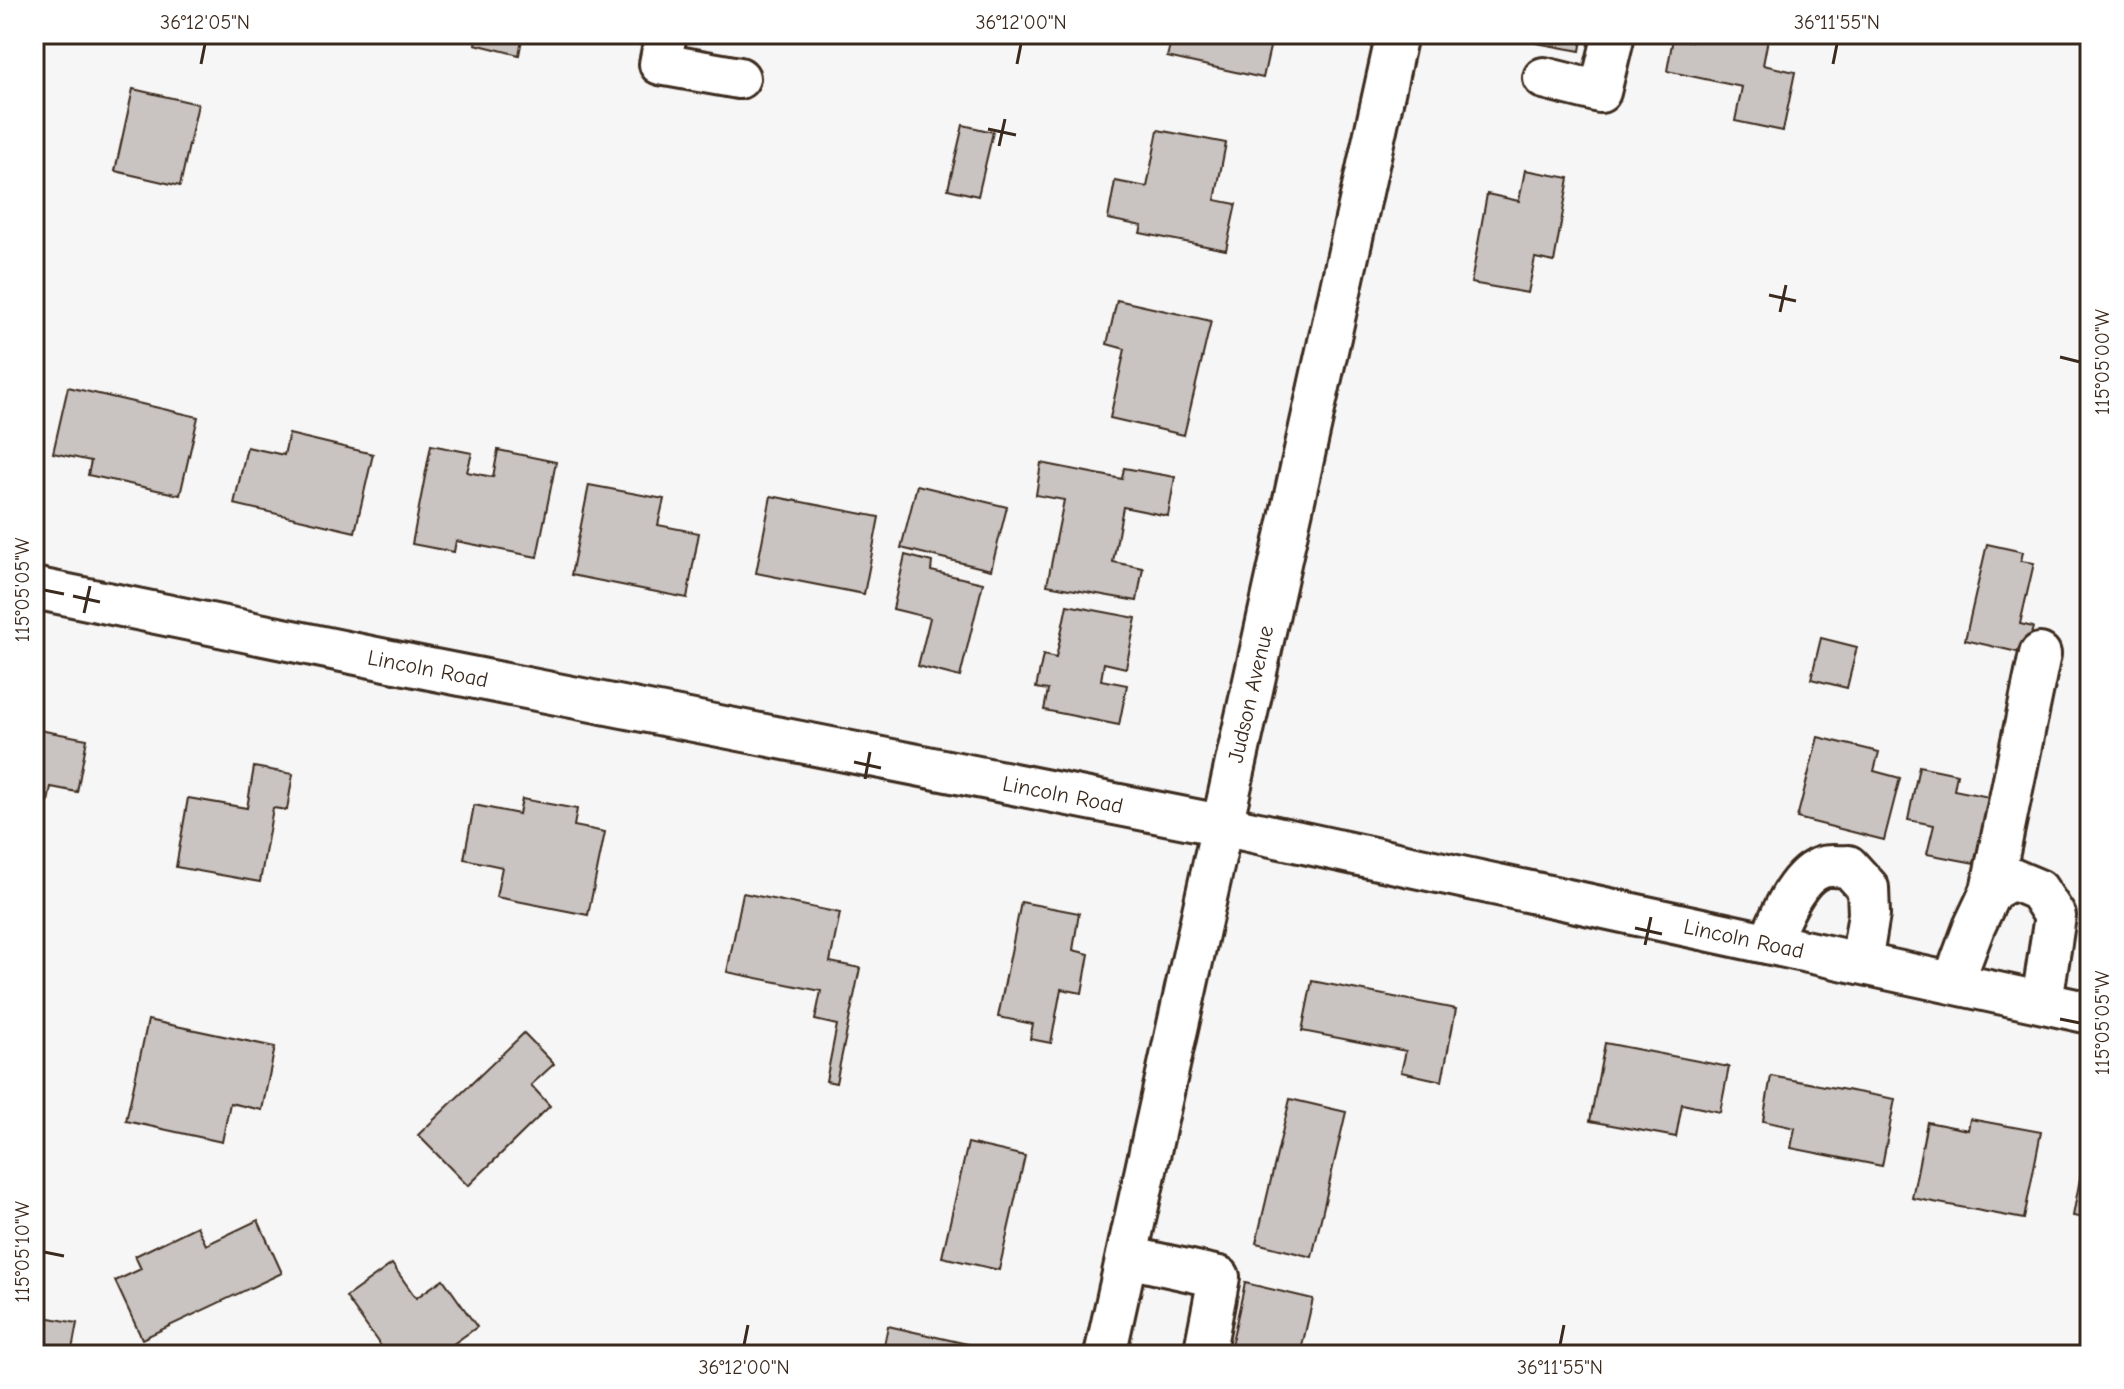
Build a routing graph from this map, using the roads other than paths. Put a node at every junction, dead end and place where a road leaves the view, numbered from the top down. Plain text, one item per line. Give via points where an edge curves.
1 (666, 34) edge
2 (1397, 34) edge
3 (1614, 34) edge
4 (739, 78) dead end
5 (1544, 78) dead end
6 (34, 588) edge
7 (2040, 654) dead end
8 (1221, 825) junction
9 (1991, 891) junction
10 (1769, 943) junction
11 (1861, 963) junction
12 (1953, 983) junction
13 (2042, 1002) junction
14 (2090, 1013) edge
15 (1127, 1257) junction
16 (1105, 1355) edge
17 (1204, 1355) edge

1 - 4 street via 660,64
2 - 8 street, Judson Avenue
3 - 5 street via 1600,92
6 - 8 street, Lincoln Road
7 - 9 street
8 - 10 street, Lincoln Road
8 - 15 street, Judson Avenue
9 - 12 street
9 - 13 street via 2012,879 2038,890 2055,916
10 - 11 street, Lincoln Road
10 - 11 street via 1805,877 1822,867 1848,866 1868,888
11 - 12 street, Lincoln Road
12 - 13 street, Lincoln Road
13 - 14 street, Lincoln Road
15 - 16 street, Judson Avenue
15 - 17 street via 1219,1277

